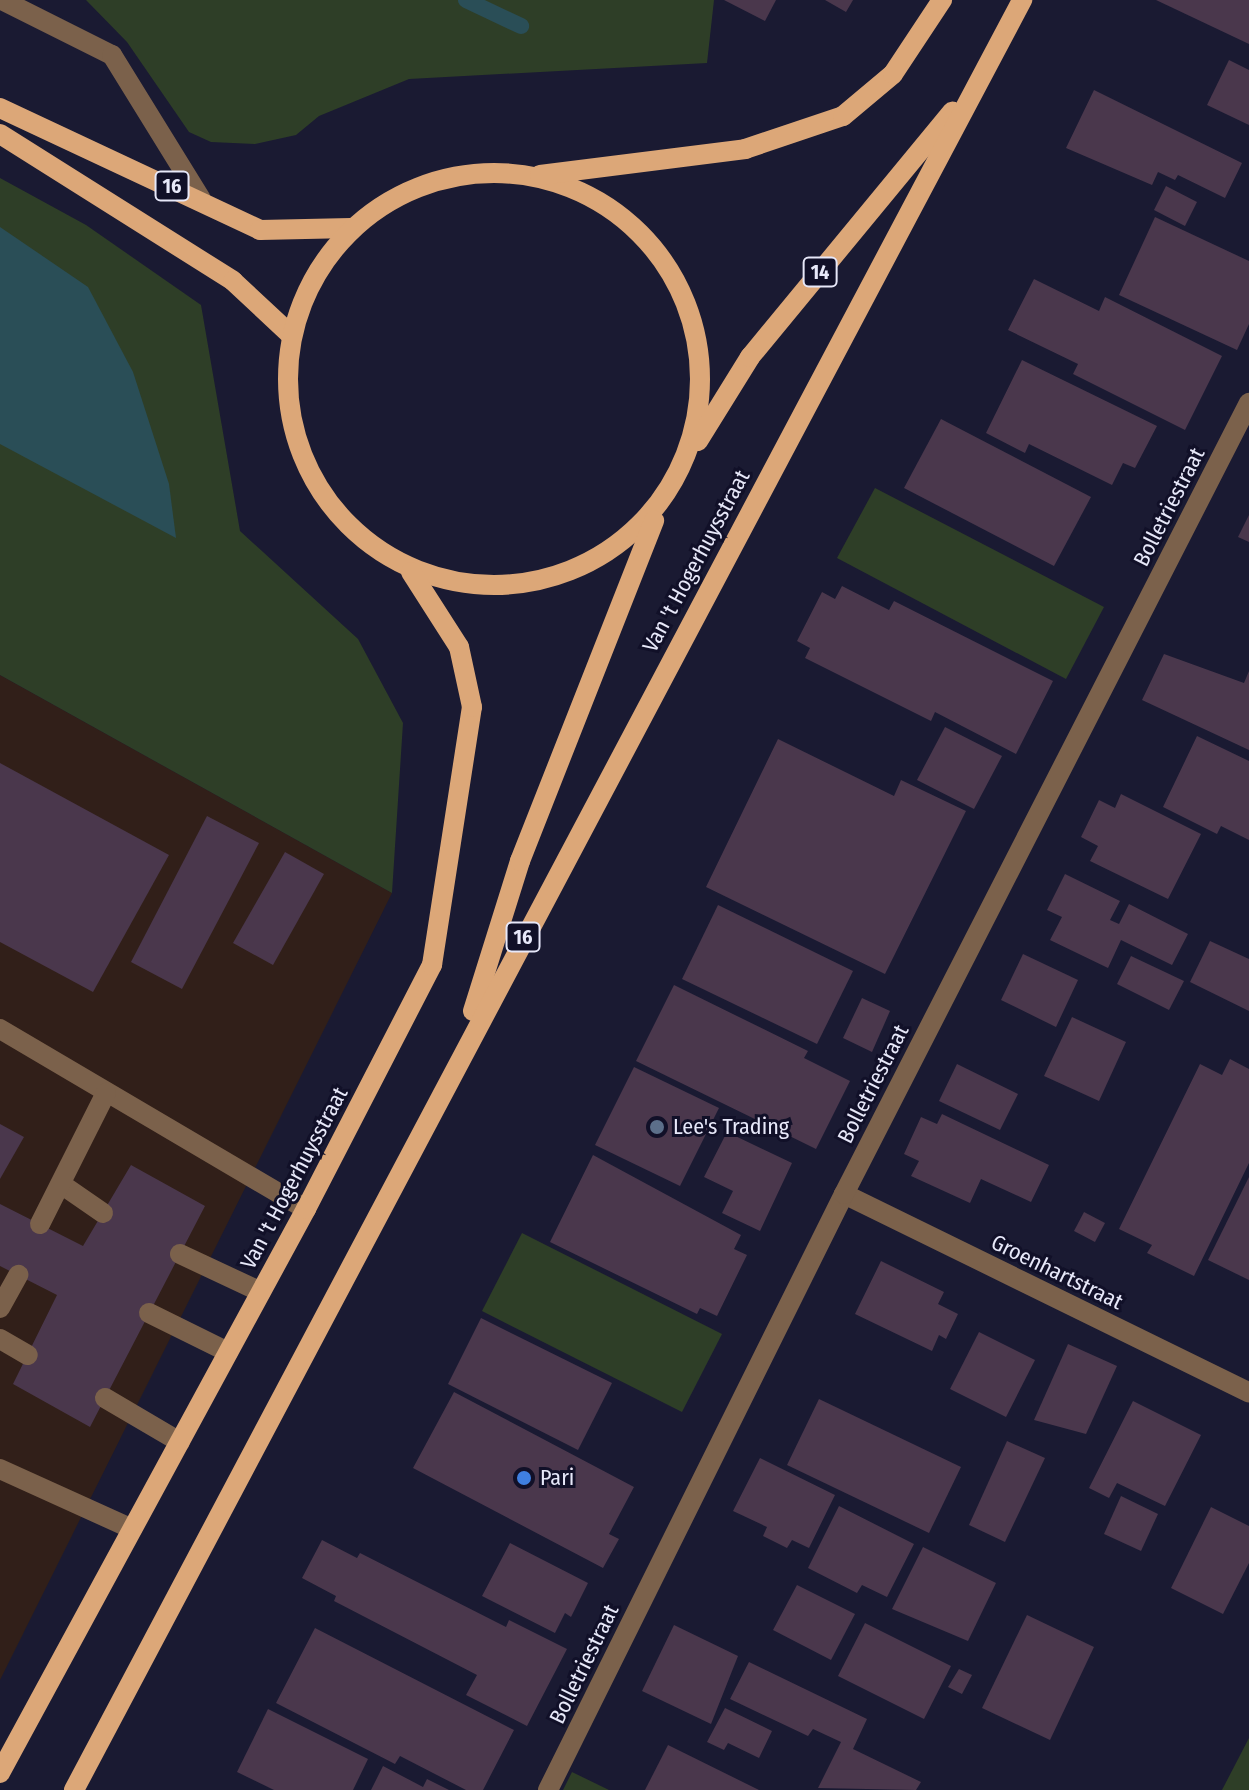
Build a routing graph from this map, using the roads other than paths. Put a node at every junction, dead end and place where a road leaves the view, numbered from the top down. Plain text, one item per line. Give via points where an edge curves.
1 (2, 0) edge
2 (942, 0) edge
3 (1022, 0) edge
4 (976, 85) junction
5 (0, 108) edge
6 (0, 134) edge
7 (536, 175) junction
8 (201, 199) junction
9 (351, 228) junction
10 (291, 335) junction
11 (1249, 403) edge
12 (680, 470) junction
13 (654, 520) junction
14 (411, 572) junction
15 (0, 1029) edge
16 (459, 1058) junction
17 (106, 1093) junction
18 (61, 1184) junction
19 (844, 1194) junction
20 (306, 1209) junction
21 (103, 1213) dead end
22 (40, 1224) dead end
23 (180, 1254) dead end
24 (18, 1275) dead end
25 (261, 1292) junction
26 (0, 1308) edge
27 (149, 1313) dead end
28 (0, 1339) edge
29 (228, 1352) junction
30 (28, 1355) dead end
31 (1249, 1392) edge
32 (105, 1398) dead end
33 (180, 1442) junction
34 (0, 1469) edge
35 (132, 1529) junction
36 (7, 1744) edge
37 (0, 1773) edge
38 (74, 1790) edge
39 (548, 1790) edge

1 - 8 street via 112,55
2 - 7 main road via 893,74 843,116 745,149
3 - 4 main road, Van 't Hogerhuysstraat / 14
4 - 12 main road, Van 't Hogerhuysstraat / 14 via 750,357
4 - 16 main road, Van 't Hogerhuysstraat / 16
5 - 8 main road, 16
6 - 10 main road, 16 via 233,281
7 - 9 main road via 486,172 438,180 391,199
7 - 12 main road via 596,198 646,236 681,288 700,348 700,410
8 - 9 main road, 16 via 260,230
9 - 10 main road via 313,277
10 - 14 main road via 287,398 302,457 335,510
11 - 19 street, Bolletriestraat
12 - 13 main road, Van 't Hogerhuysstraat
13 - 14 main road via 593,559 544,579 491,585
13 - 16 main road, Van 't Hogerhuysstraat via 520,861
14 - 20 main road, Van 't Hogerhuysstraat via 459,647 472,707 432,965
15 - 17 street
16 - 38 main road, Van 't Hogerhuysstraat / 16
17 - 18 street
17 - 20 street
18 - 21 street
18 - 22 street
19 - 31 street, Groenhartstraat
19 - 39 street, Bolletriestraat
20 - 25 main road, Van 't Hogerhuysstraat
23 - 25 street
24 - 26 street
25 - 29 main road, Van 't Hogerhuysstraat
27 - 29 street
28 - 30 street
29 - 33 main road, Van 't Hogerhuysstraat
32 - 33 street
33 - 35 main road, Van 't Hogerhuysstraat
34 - 35 street
35 - 36 main road, Van 't Hogerhuysstraat
36 - 37 main road, Van 't Hogerhuysstraat

